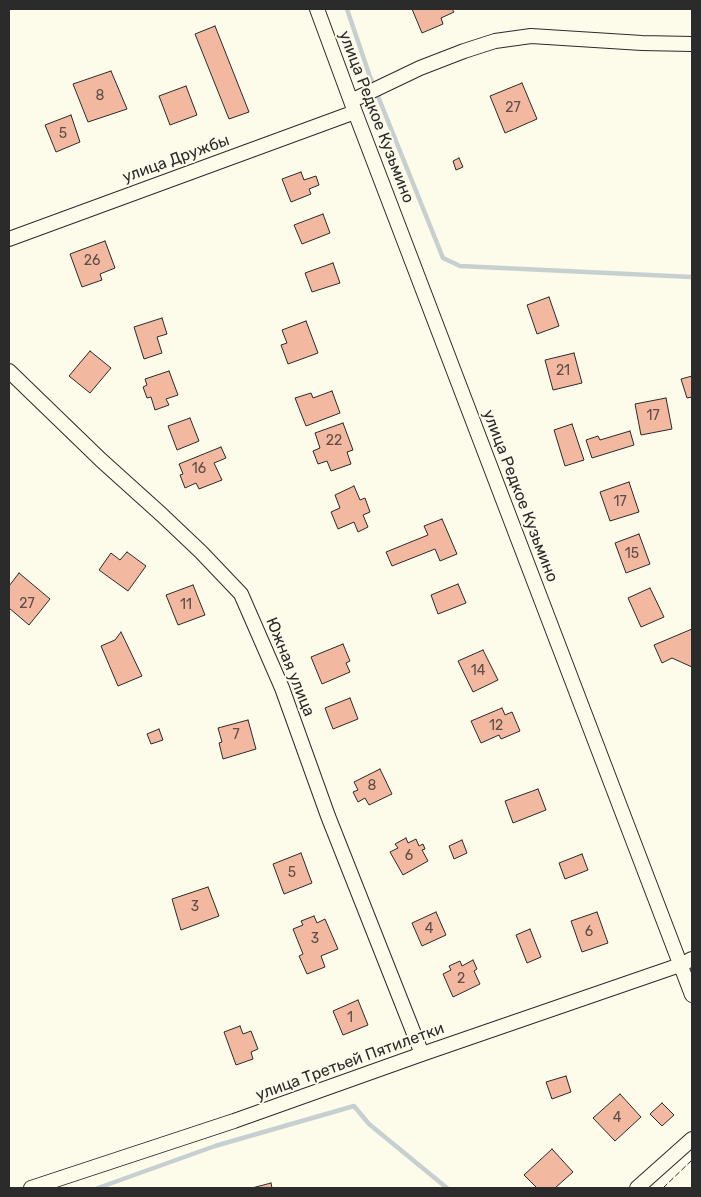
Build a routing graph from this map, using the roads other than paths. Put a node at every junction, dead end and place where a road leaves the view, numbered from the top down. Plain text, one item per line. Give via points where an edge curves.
1 (317, 9) edge
2 (692, 44) edge
3 (353, 107) junction
4 (9, 240) edge
5 (9, 372) edge
6 (686, 962) edge
7 (692, 995) edge
8 (422, 1054) junction
9 (692, 1138) edge
10 (31, 1188) edge
11 (637, 1188) edge

1 - 3 street, улица Редкое Кузьмино
2 - 3 street, улица Дружбы via 531,36 495,41 420,68
3 - 4 street, улица Дружбы
3 - 6 street, улица Редкое Кузьмино
5 - 8 street, Южная улица via 195,546 241,594 282,688
6 - 7 street, улица Редкое Кузьмино
6 - 8 street, улица Третьей Пятилетки
8 - 10 street, улица Третьей Пятилетки
9 - 11 street

